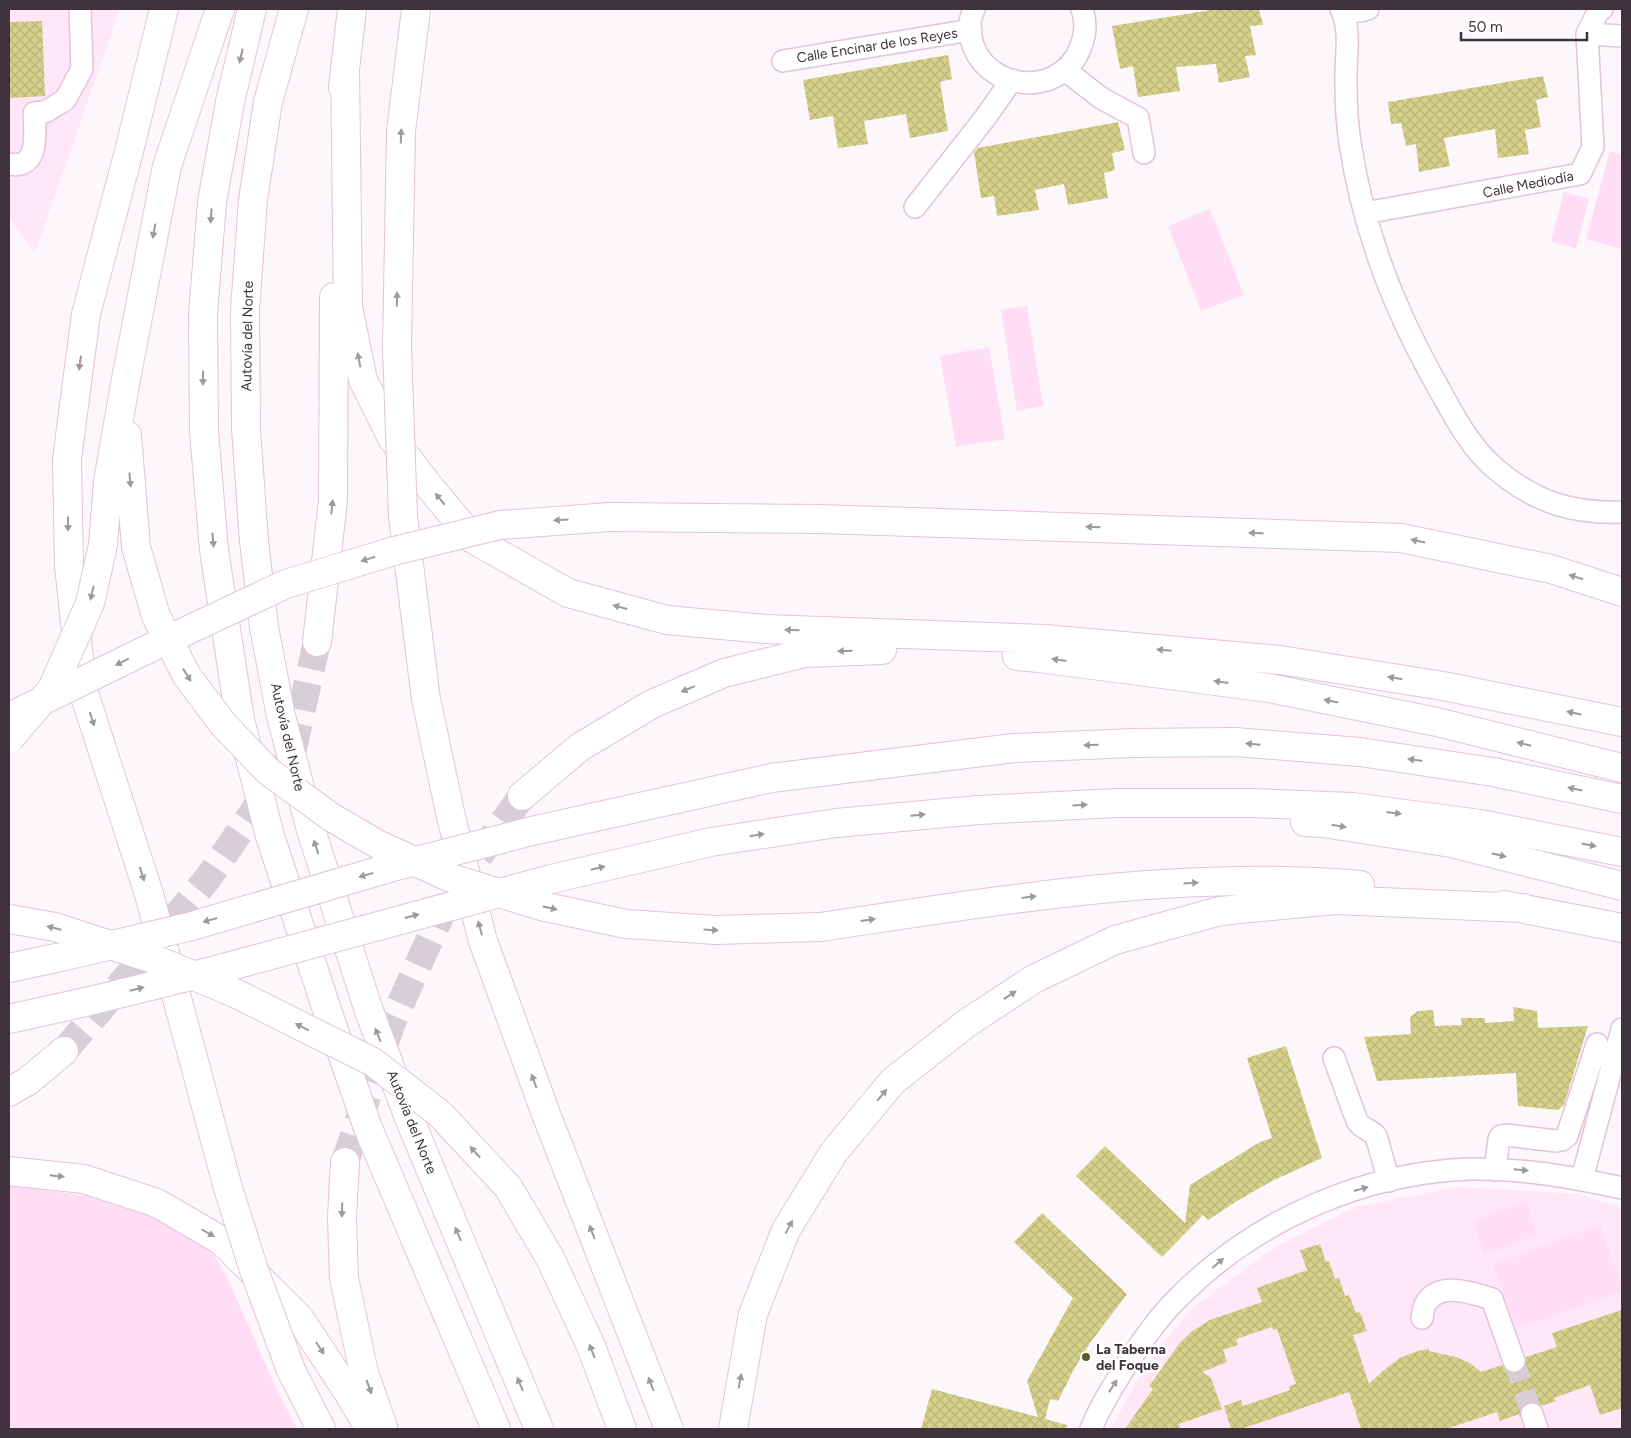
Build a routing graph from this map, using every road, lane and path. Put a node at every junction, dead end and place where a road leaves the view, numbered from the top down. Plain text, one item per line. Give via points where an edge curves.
1 (80, 9) edge
2 (164, 9) edge
3 (180, 9) edge
4 (220, 9) edge
5 (252, 9) edge
6 (294, 9) edge
7 (352, 9) edge
8 (416, 9) edge
9 (974, 9) edge
10 (1084, 9) edge
11 (1354, 9) edge
12 (1602, 9) edge
13 (971, 30) junction
14 (1587, 34) junction
15 (1622, 36) edge
16 (783, 61) dead end
17 (345, 68) junction
18 (1065, 70) junction
19 (1011, 81) junction
20 (129, 152) junction
21 (1144, 153) dead end
22 (9, 164) edge
23 (915, 207) dead end
24 (1365, 213) junction
25 (126, 379) junction
26 (1622, 512) edge
27 (1622, 592) edge
28 (317, 642) tunnel mouth
29 (9, 717) edge
30 (1622, 722) edge
31 (9, 739) edge
32 (1622, 768) edge
33 (522, 796) tunnel mouth
34 (1622, 798) edge
35 (1118, 803) junction
36 (1622, 852) edge
37 (1622, 886) edge
38 (1523, 908) junction
39 (9, 919) edge
40 (1622, 928) edge
41 (9, 968) edge
42 (9, 1019) edge
43 (1622, 1029) edge
44 (1597, 1044) dead end
45 (64, 1051) tunnel mouth
46 (1334, 1058) dead end
47 (9, 1092) edge
48 (345, 1162) tunnel mouth
49 (1495, 1170) junction
50 (9, 1171) edge
51 (1582, 1179) junction
52 (1389, 1181) junction
53 (1622, 1188) edge
54 (1422, 1318) dead end
55 (1514, 1361) tunnel mouth
56 (321, 1429) edge
57 (370, 1429) edge
58 (383, 1429) edge
59 (496, 1429) edge
60 (539, 1429) edge
61 (622, 1429) edge
62 (669, 1429) edge
63 (733, 1429) edge
64 (1091, 1429) edge

1 - 22 street via 82,69 65,100 46,112 34,113 34,151 29,158
2 - 20 highway
3 - 20 highway
4 -> 25 highway via 167,166
5 -> 59 highway via 230,102 212,202 203,314 204,431 214,550 240,720 270,836 368,1128
60 -> 6 highway, Autovía del Norte via 368,1008 311,830 282,716 264,627 246,428 245,310 253,200 268,102
7 - 17 highway
62 -> 8 highway, bridge via 483,941 451,817 426,699 403,517 396,347 401,131
9 - 13 street, Calle Encinar de los Reyes
10 - 18 street, Calle Encinar de los Reyes via 1084,37 1078,56
11 - 24 street via 1348,36 1346,84 1350,142
12 - 14 street, Calle Mediodía
13 - 16 street, Calle Encinar de los Reyes
13 - 19 street, Calle Encinar de los Reyes via 972,42 980,59 993,73
14 - 15 street
14 - 24 street, Calle Mediodía via 1593,147 1580,174
28 -> 17 highway via 333,500 335,188
30 -> 17 highway via 1443,686 1280,660 1045,640 755,628 667,620 568,593 473,539 392,438 363,380 348,307
18 - 19 street, Calle Encinar de los Reyes via 1049,80 1030,84
18 - 21 street via 1101,98 1138,118
19 - 23 street
20 -> 56 highway, bridge via 86,314 67,459 69,566 82,687 148,894 228,1188 254,1270 291,1370
24 - 26 street via 1394,302 1455,418 1474,445 1495,469 1544,500 1566,508 1598,513
25 -> 31 highway, bridge via 108,481 103,545 90,603 52,689
25 -> 38 highway, bridge via 128,459 136,547 156,616 187,676 223,724 268,771 330,817 379,845 450,878 541,906 626,924 716,930 820,927 1098,889 1207,882 1326,882 1420,890
27 -> 29 highway, bridge via 1551,569 1401,538 820,519 610,517 500,525 394,550 286,584
32 -> 33 highway via 1436,722 1269,688 1039,658 907,649 804,653 724,673 652,704 580,747
34 -> 41 highway, bridge via 1492,772 1360,752 1235,742 1014,748 771,778 532,831 389,868 192,926
35 -> 36 highway via 1352,807 1480,824
35 -> 37 highway via 1148,814 1322,823 1451,843
42 -> 35 highway, bridge via 216,970 550,879 711,842 836,823 978,810
38 - 40 highway
63 -> 38 highway via 753,1314 786,1230 834,1152 894,1081 992,1006 1034,979 1115,940 1220,911 1335,900
61 -> 39 highway, bridge via 591,1346 550,1258 508,1187 440,1114 373,1062 239,995 158,961 55,927
43 - 51 street
44 - 49 street via 1567,1136 1556,1141 1501,1136
45 - 47 highway via 28,1081
46 - 52 street via 1360,1126 1376,1136
48 -> 58 highway via 342,1217 344,1278 364,1373
49 -> 51 street via 1520,1170
49 - 52 street via 1468,1169
50 -> 57 highway via 84,1179 112,1188 157,1203 222,1241 300,1318
51 - 53 street
64 -> 52 street via 1099,1408 1143,1339 1181,1295 1227,1255 1312,1206
54 - 55 street via 1425,1304 1439,1292 1462,1290 1492,1299

